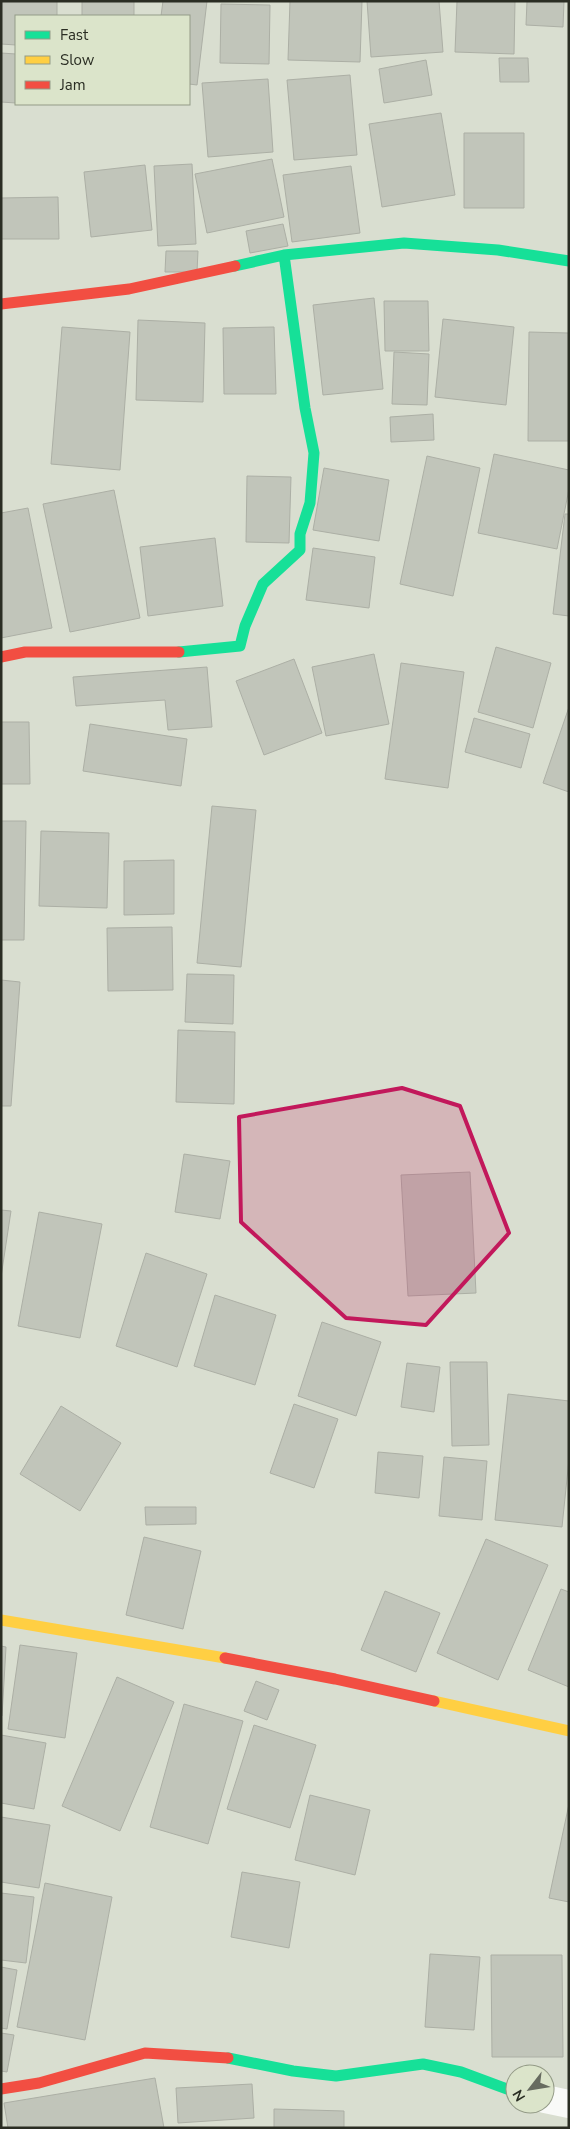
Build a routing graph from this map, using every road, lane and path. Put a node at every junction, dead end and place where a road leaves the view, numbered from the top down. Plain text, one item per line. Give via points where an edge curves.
1 (284, 255) junction
2 (569, 261) edge
3 (1, 304) edge
4 (1, 657) edge
5 (1, 1620) edge
6 (569, 1731) edge
7 (1, 2089) edge
8 (505, 2090) edge
9 (555, 2101) edge
10 (569, 2104) edge

1 - 2 street via 404,243 498,250
1 - 3 street via 129,289
1 - 4 street via 314,453 310,503 300,534 300,550 263,584 244,626 240,646 176,652 25,652
5 - 6 street via 335,1679
7 - 8 street via 39,2083 146,2053 220,2056 336,2076 423,2064 462,2072
9 - 10 street

